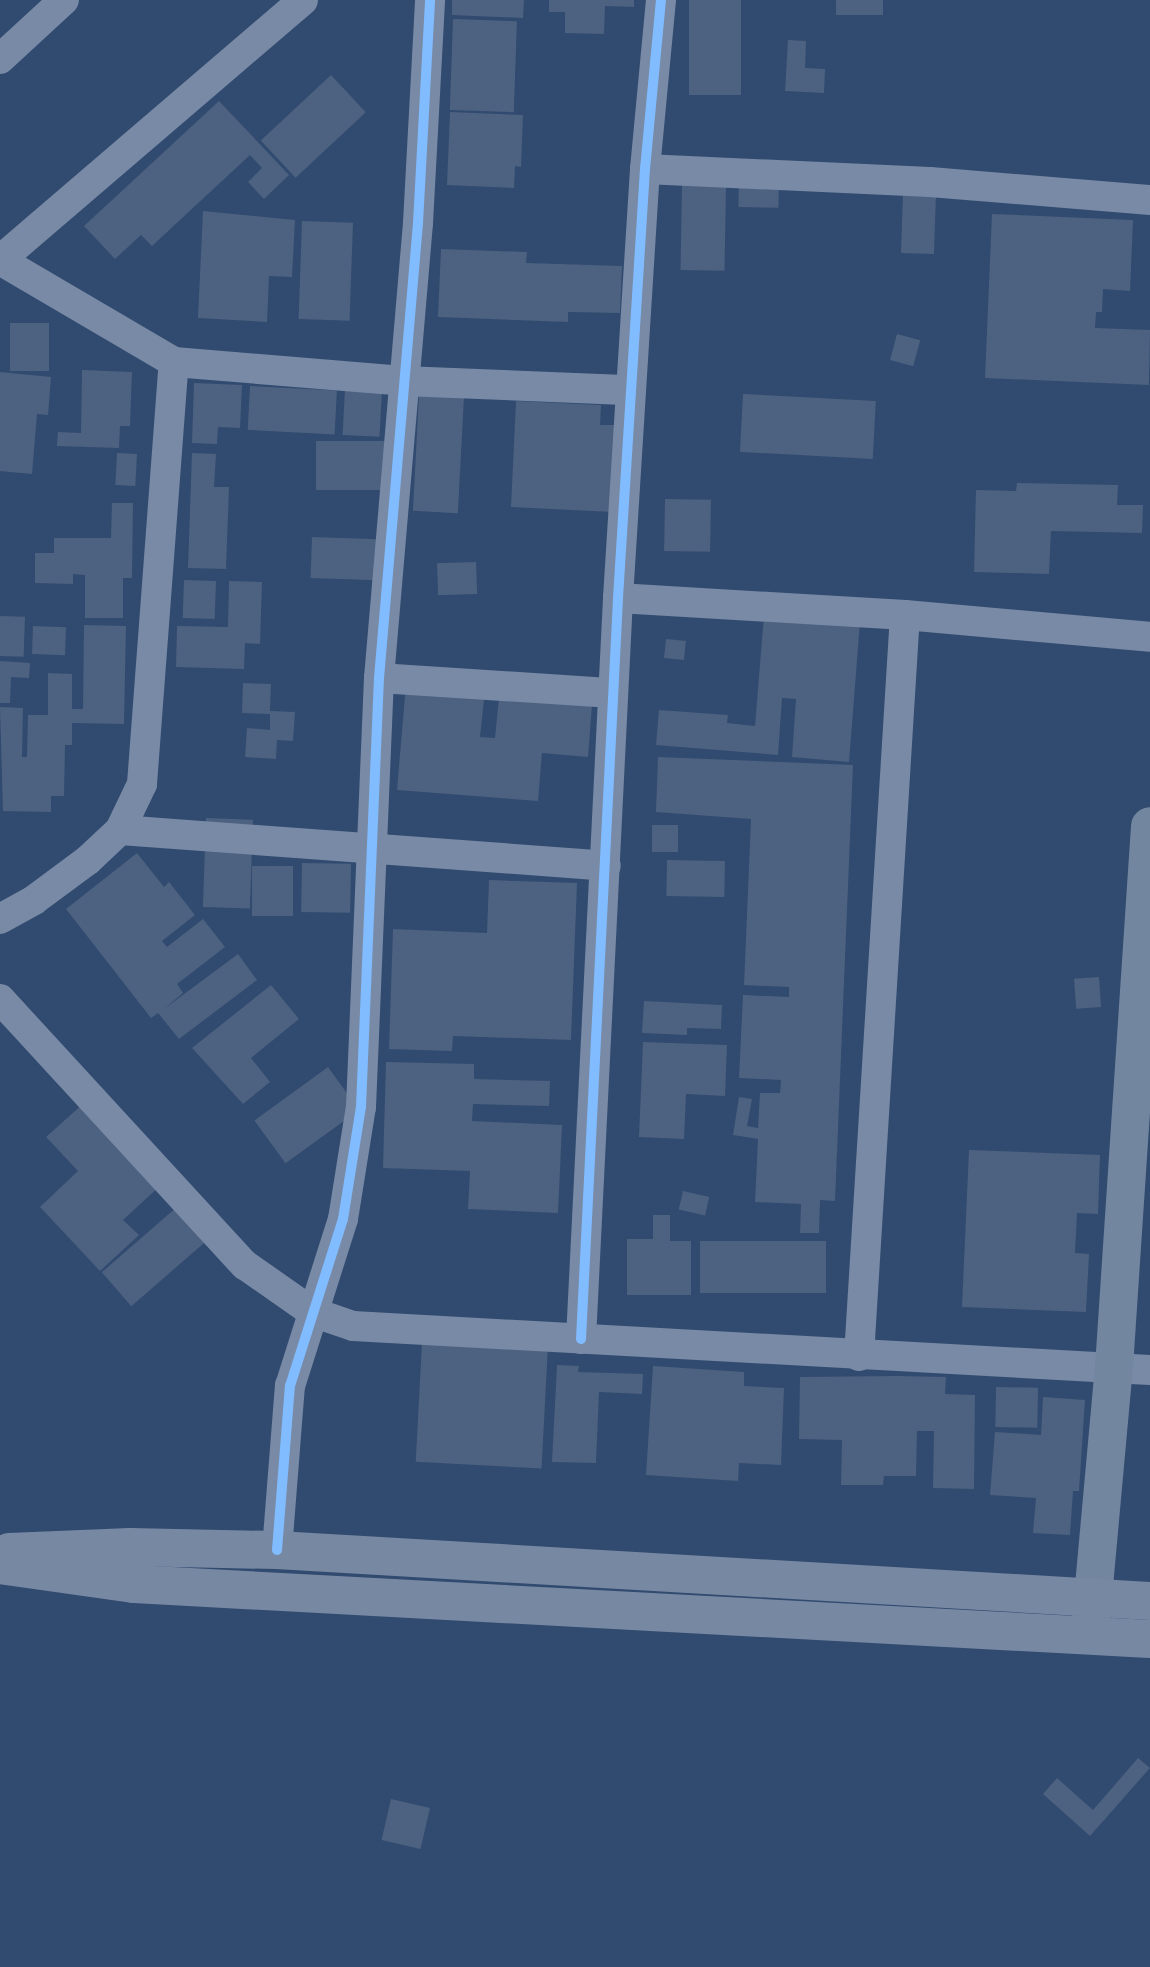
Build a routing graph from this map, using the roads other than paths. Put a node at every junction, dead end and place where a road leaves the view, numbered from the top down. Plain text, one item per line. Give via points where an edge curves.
1 (64, 0) edge
2 (303, 0) edge
3 (430, 0) edge
4 (661, 0) edge
5 (0, 58) edge
6 (645, 169) junction
7 (1150, 200) edge
8 (0, 260) edge
9 (174, 362) junction
10 (403, 381) junction
11 (631, 390) junction
12 (618, 598) junction
13 (905, 615) junction
14 (1150, 637) edge
15 (379, 678) junction
16 (613, 693) junction
17 (1150, 826) edge
18 (120, 830) junction
19 (371, 849) junction
20 (606, 866) junction
21 (0, 919) edge
22 (0, 999) edge
23 (312, 1312) junction
24 (581, 1339) junction
25 (859, 1356) junction
26 (1132, 1368) edge
27 (277, 1550) junction
28 (0, 1553) edge
29 (0, 1564) edge
30 (1096, 1597) junction
31 (1150, 1601) edge
32 (1089, 1636) junction
33 (1150, 1639) edge

1 - 5 street
2 - 8 street
3 - 10 street via 418,223
4 - 6 street
6 - 7 street via 930,182
6 - 11 street
8 - 9 street
9 - 10 street
9 - 18 street via 142,784
10 - 11 street
10 - 15 street
11 - 12 street
12 - 13 street
12 - 16 street
13 - 14 street
13 - 25 street
15 - 16 street
15 - 19 street
16 - 20 street
17 - 26 street
18 - 19 street
18 - 21 street via 34,900
19 - 20 street
19 - 23 street via 361,1107 354,1170
20 - 24 street
22 - 23 street via 245,1265
23 - 24 street via 353,1326
23 - 27 street via 289,1398
24 - 25 street
25 - 26 street
26 - 30 street
27 - 28 main road via 130,1547
27 - 30 main road
29 - 32 main road via 134,1584
30 - 31 main road
30 - 32 street
32 - 33 main road

